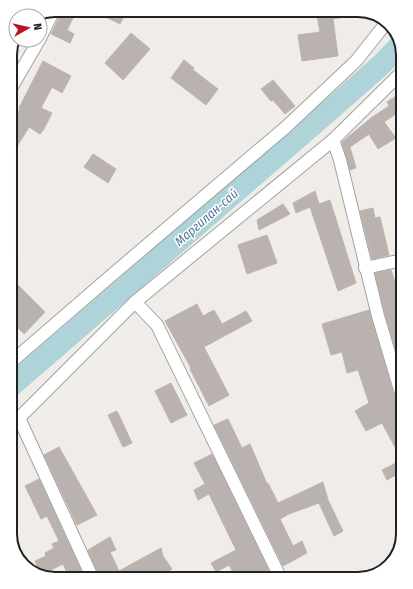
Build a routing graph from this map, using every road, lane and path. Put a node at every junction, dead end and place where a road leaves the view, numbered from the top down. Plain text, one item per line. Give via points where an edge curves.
1 (383, 27) edge
2 (34, 48) edge
3 (17, 78) edge
4 (396, 78) edge
5 (333, 140) junction
6 (396, 262) edge
7 (365, 268) junction
8 (135, 302) junction
9 (17, 357) edge
10 (396, 377) edge
11 (17, 419) edge
12 (17, 428) edge
13 (89, 572) edge
14 (278, 572) edge

1 - 9 street via 356,61 286,127
2 - 3 street
4 - 5 street
5 - 7 street
5 - 8 street
6 - 7 street
7 - 10 street
8 - 11 street
8 - 14 street via 157,325
12 - 13 street

